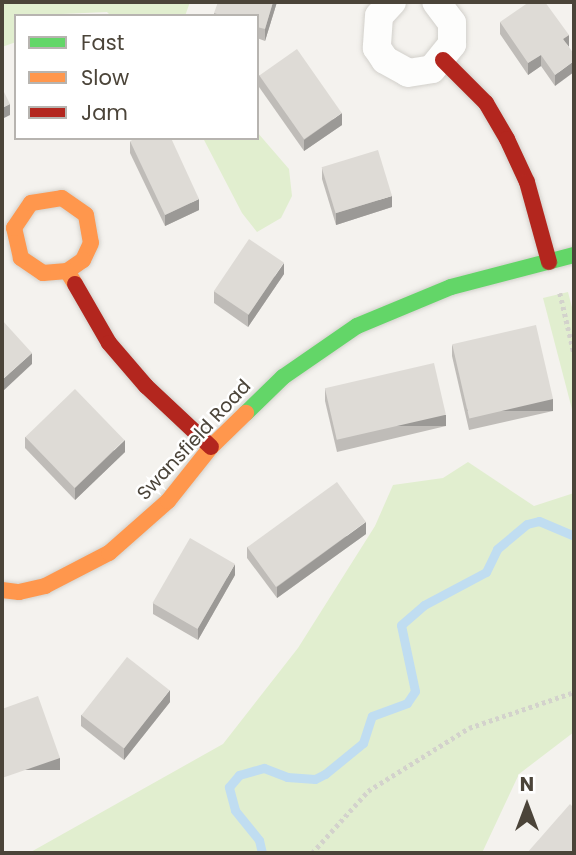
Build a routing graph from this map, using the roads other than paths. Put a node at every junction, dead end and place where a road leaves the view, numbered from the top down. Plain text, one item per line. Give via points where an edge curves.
1 (392, 2) edge
2 (436, 2) edge
3 (443, 60) junction
4 (574, 255) edge
5 (549, 262) junction
6 (67, 271) junction
7 (211, 447) junction
8 (2, 590) edge

1 - 3 street via 379,16 375,30 385,60 395,68 421,73
2 - 3 street via 452,23 452,44
3 - 5 street via 486,103 507,139 527,182
4 - 5 street, Swansfield Road
5 - 7 street, Swansfield Road via 450,287 357,326 283,377
6 - 6 street via 83,260 91,243 86,215 62,198 31,202 14,228 21,258 43,273
6 - 7 street via 109,343 146,386
7 - 8 street, Swansfield Road via 168,501 109,553 45,586

